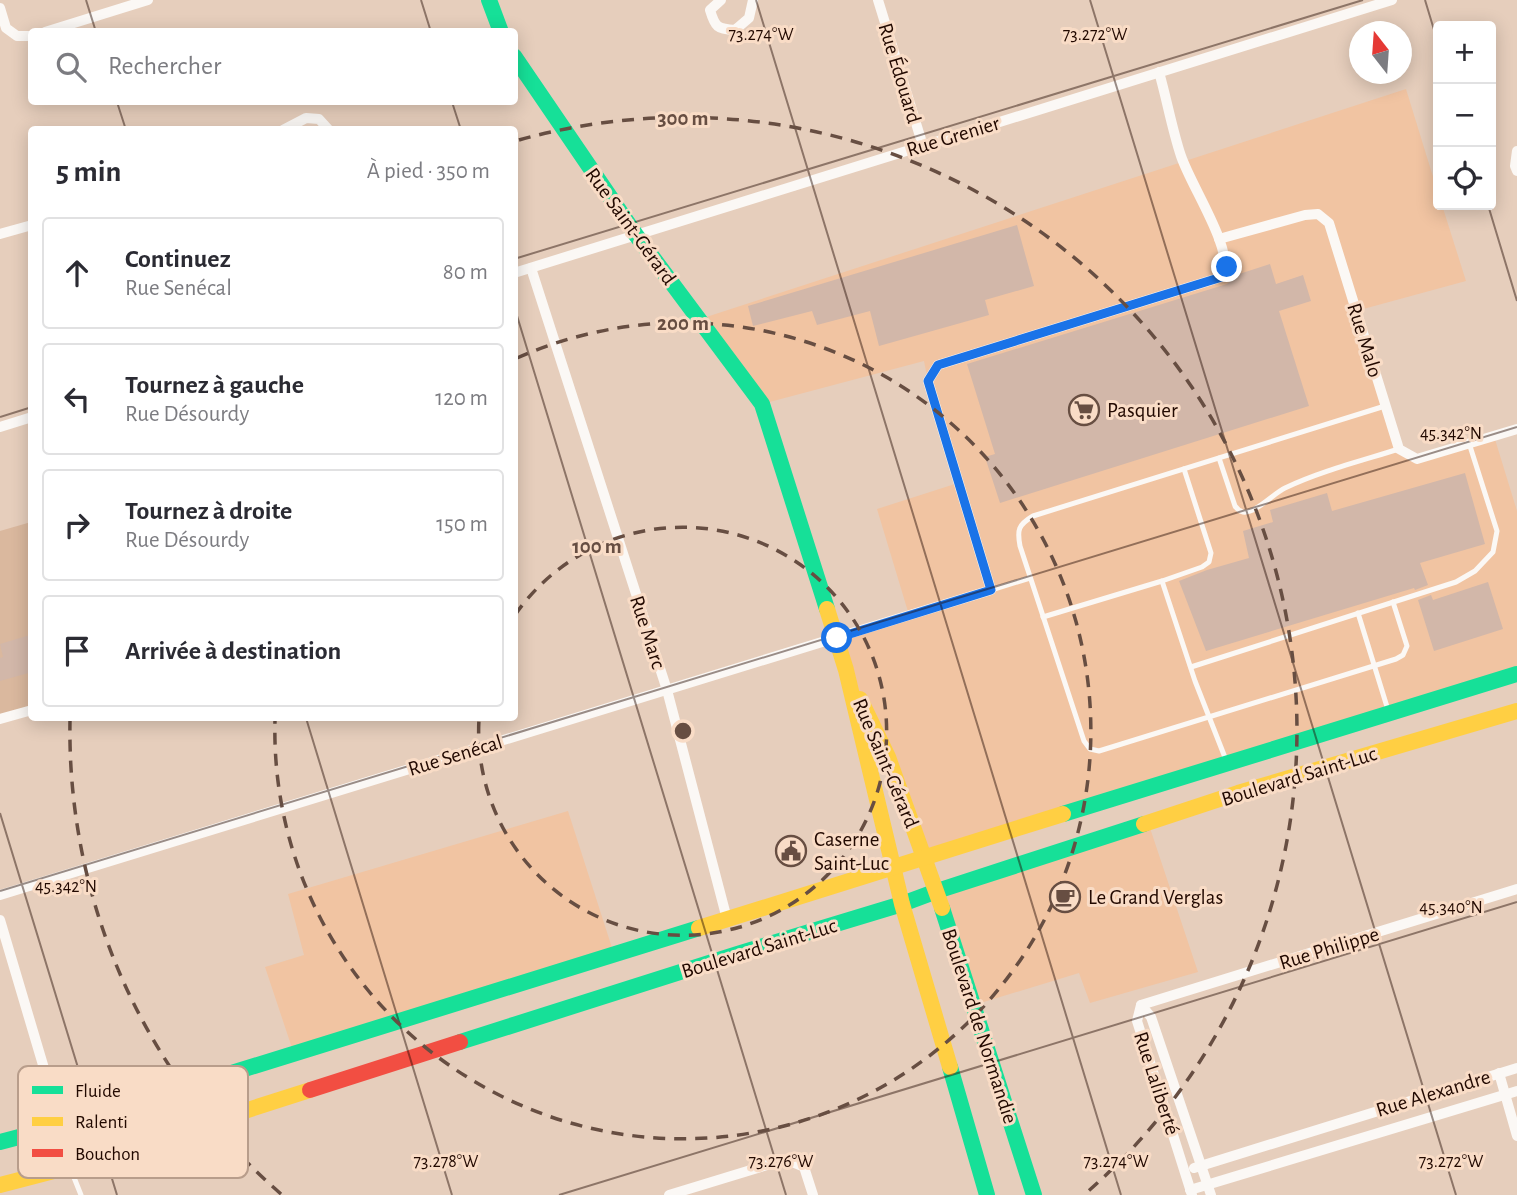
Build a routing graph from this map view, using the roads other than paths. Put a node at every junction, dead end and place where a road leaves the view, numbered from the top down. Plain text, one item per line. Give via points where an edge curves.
1 (148, 0) edge
2 (489, 0) edge
3 (720, 0) edge
4 (753, 0) edge
5 (878, 0) edge
6 (1392, 0) edge
7 (0, 8) edge
8 (58, 28) edge
9 (500, 28) edge
10 (28, 36) edge
11 (518, 63) edge
12 (1159, 72) junction
13 (291, 126) edge
14 (325, 126) edge
15 (923, 146) junction
16 (1517, 151) edge
17 (1517, 172) edge
18 (28, 226) edge
19 (0, 234) edge
20 (636, 235) junction
21 (1219, 239) junction
22 (531, 268) junction
23 (518, 272) edge
24 (1385, 406) junction
25 (28, 418) edge
26 (0, 427) edge
27 (1517, 429) edge
28 (1469, 443) junction
29 (1399, 449) junction
30 (1219, 458) junction
31 (1184, 469) junction
32 (1030, 578) junction
33 (1162, 581) junction
34 (991, 590) junction
35 (1393, 602) junction
36 (1358, 613) junction
37 (1043, 617) junction
38 (837, 638) junction
39 (1374, 665) junction
40 (1191, 667) junction
41 (846, 670) junction
42 (1517, 674) edge
43 (667, 690) junction
44 (28, 711) edge
45 (1517, 711) edge
46 (1389, 713) junction
47 (1209, 718) junction
48 (0, 719) edge
49 (1227, 763) junction
50 (1238, 793) junction
51 (924, 857) junction
52 (893, 866) junction
53 (1517, 889) edge
54 (937, 891) junction
55 (0, 895) edge
56 (902, 904) junction
57 (727, 919) junction
58 (0, 920) edge
59 (1141, 1005) junction
60 (43, 1066) edge
61 (248, 1068) edge
62 (1517, 1068) edge
63 (1499, 1073) junction
64 (1517, 1091) edge
65 (1505, 1095) junction
66 (248, 1110) edge
67 (1349, 1119) junction
68 (1517, 1136) edge
69 (18, 1138) edge
70 (1356, 1140) junction
71 (0, 1142) edge
72 (1200, 1166) junction
73 (1185, 1170) junction
74 (26, 1178) edge
75 (75, 1178) edge
76 (0, 1185) edge
77 (1209, 1190) edge
78 (1191, 1192) edge
79 (81, 1195) edge
80 (668, 1195) edge
81 (813, 1195) edge
82 (987, 1195) edge
83 (1034, 1195) edge

1 - 8 street
2 - 9 street
3 - 4 street via 710,10 714,23 735,30 749,18
5 - 15 street, Rue Édouard
6 - 12 street, Rue Grenier
7 - 10 street via 6,27 17,36
11 - 20 street, Rue Saint-Gérard
12 - 15 street, Rue Grenier
12 - 21 street via 1182,158
13 - 14 street via 306,118 319,119
15 - 20 street, Rue Grenier
16 - 17 street
18 - 19 street
20 - 22 street, Rue Grenier
20 - 38 street, Rue Saint-Gérard via 762,404
21 - 24 street, Rue Malo via 1305,215 1318,214 1329,223
21 - 34 street via 1225,276 938,365 928,381
22 - 23 street, Rue Grenier
22 - 43 street, Rue Marc
24 - 29 street, Rue Malo
24 - 30 lane
25 - 26 street
27 - 28 street
28 - 29 street via 1417,459
28 - 35 lane via 1497,531 1493,552 1456,582
29 - 30 lane via 1282,489 1246,512 1235,506
30 - 31 lane
31 - 32 lane via 1022,523 1018,533
31 - 33 lane via 1211,553 1202,568
32 - 34 lane
32 - 37 lane
33 - 37 lane
33 - 40 lane
34 - 38 street, Rue Senécal
35 - 36 lane
35 - 39 lane via 1407,646 1403,655
36 - 39 lane
36 - 40 lane
37 - 47 lane via 1090,749 1099,751
38 - 41 street, Rue Saint-Gérard
38 - 43 street, Rue Senécal
39 - 46 lane
39 - 47 lane
40 - 47 lane
41 - 51 street, Rue Saint-Gérard via 888,758
41 - 52 street, Rue Saint-Gérard
42 - 46 street, Boulevard Saint-Luc
43 - 55 street, Rue Senécal
43 - 57 street, Rue Marc
44 - 48 street
45 - 50 street, Boulevard Saint-Luc
46 - 49 street, Boulevard Saint-Luc
47 - 49 lane
49 - 50 street
49 - 51 street, Boulevard Saint-Luc
50 - 54 street, Boulevard Saint-Luc
51 - 52 street, Boulevard Saint-Luc
51 - 54 street, Boulevard de Normandie
52 - 56 street, Boulevard de Normandie
52 - 57 street, Boulevard Saint-Luc
53 - 59 street, Rue Philippe
54 - 56 street, Boulevard Saint-Luc
54 - 83 street, Boulevard de Normandie
56 - 66 street, Boulevard Saint-Luc
56 - 82 street, Boulevard de Normandie
57 - 61 street, Boulevard Saint-Luc
58 - 60 street
59 - 72 street, Rue Laliberté via 1151,1017
59 - 73 street, Rue Laliberté via 1137,1021
62 - 63 street, Rue Alexandre
63 - 65 street
63 - 67 street, Rue Alexandre
64 - 65 street, Rue Alexandre
65 - 68 street
65 - 70 street, Rue Alexandre
67 - 70 street, Rue Alexandre
67 - 72 street, Rue Alexandre
69 - 71 street, Boulevard Saint-Luc
70 - 77 street, Rue Alexandre
72 - 73 street, Rue Alexandre
72 - 77 street, Rue Laliberté
73 - 78 street, Rue Laliberté
74 - 76 street, Boulevard Saint-Luc
75 - 79 lane
77 - 78 street, Rue Alexandre
80 - 81 street via 777,1162 804,1167

